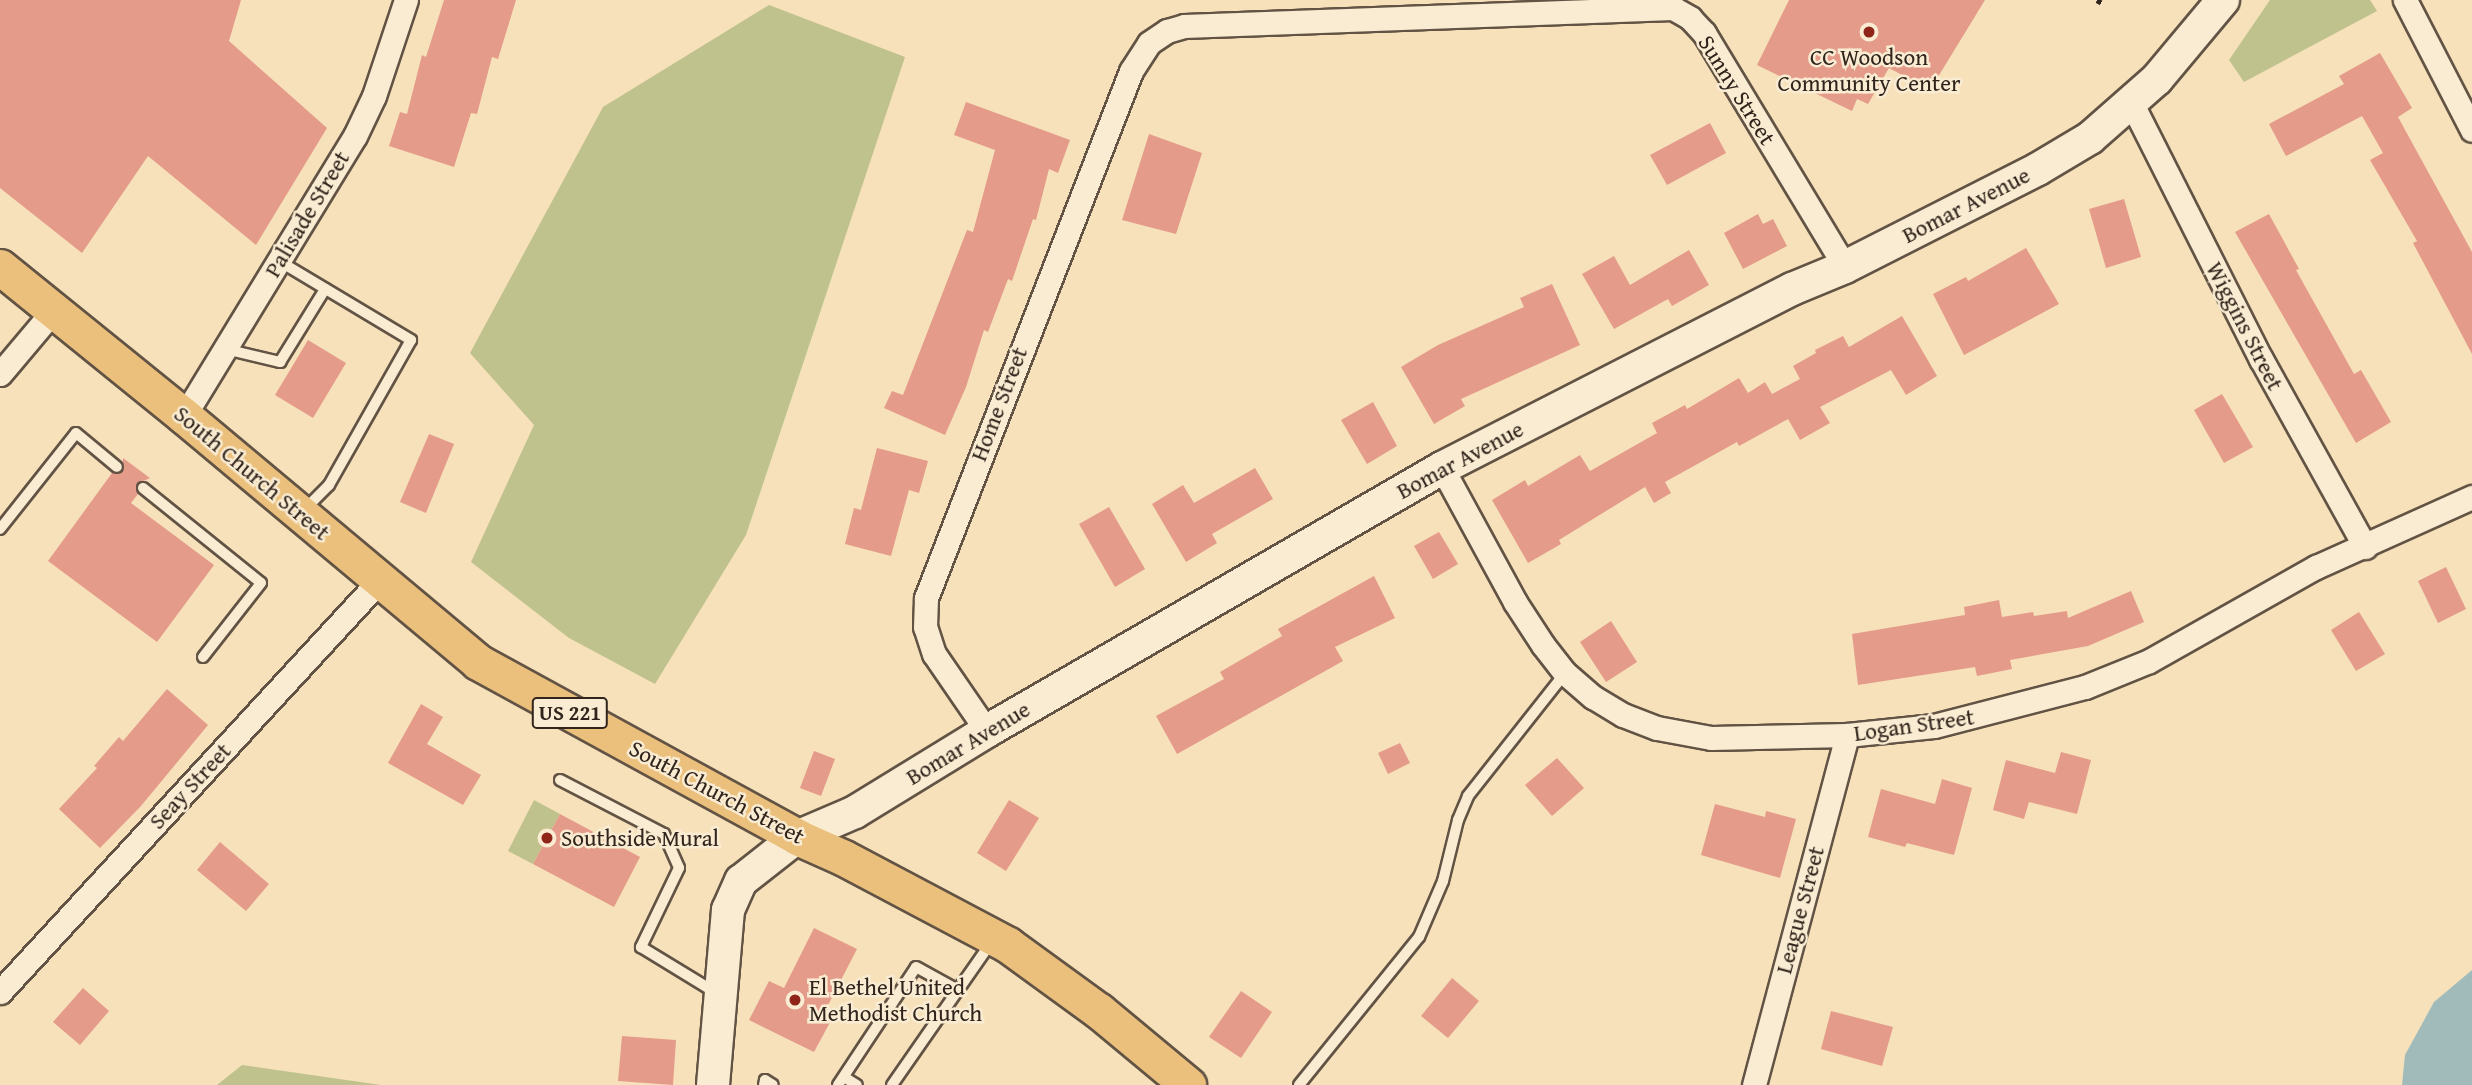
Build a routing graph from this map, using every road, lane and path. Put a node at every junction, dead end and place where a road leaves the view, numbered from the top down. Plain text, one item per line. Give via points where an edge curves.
1 (406, 0) edge
2 (2097, 0) edge
3 (2223, 0) edge
4 (2405, 0) edge
5 (2104, 4) dead end
6 (1130, 71) joint
7 (2131, 102) junction
8 (2472, 130) edge
9 (279, 261) junction
10 (0, 267) edge
11 (1845, 267) junction
12 (325, 289) junction
13 (53, 311) junction
14 (225, 349) junction
15 (0, 374) edge
16 (184, 416) junction
17 (117, 467) dead end
18 (1442, 468) junction
19 (143, 488) dead end
20 (2472, 497) edge
21 (301, 513) junction
22 (1, 524) edge
23 (2365, 547) junction
24 (380, 580) junction
25 (203, 657) dead end
26 (1565, 673) junction
27 (987, 731) junction
28 (1847, 735) junction
29 (560, 780) dead end
30 (797, 837) junction
31 (994, 938) junction
32 (956, 989) junction
33 (0, 992) edge
34 (720, 995) junction
35 (841, 1081) edge
36 (713, 1085) edge
37 (764, 1085) edge
38 (773, 1085) edge
39 (857, 1085) edge
40 (892, 1085) edge
41 (1188, 1085) edge
42 (1299, 1085) edge
43 (1754, 1085) edge

1 - 9 street, Palisade Street via 360,126
2 - 5 path
3 - 7 street, Bomar Avenue via 2157,79
4 - 8 street
6 - 11 street, Sunny Street via 1149,43 1184,26 1673,8 1704,33
6 - 27 street, Home Street via 926,598 925,627 934,654
7 - 11 street, Bomar Avenue via 2090,138 2038,169
7 - 23 street, Wiggins Street via 2261,359
9 - 12 lane
9 - 14 street, Palisade Street
10 - 13 main road, South Church Street / US 221
11 - 18 street, Bomar Avenue via 1792,289
12 - 14 lane via 280,362
12 - 21 lane via 411,340 328,485
13 - 15 street
13 - 16 main road, South Church Street / US 221
14 - 16 street, Palisade Street
16 - 21 main road, South Church Street / US 221
17 - 22 lane via 76,433
18 - 26 street, Logan Street via 1515,602
18 - 27 street, Bomar Avenue
19 - 25 lane via 261,583
20 - 23 street, Logan Street
21 - 24 main road, South Church Street / US 221
23 - 28 street, Logan Street via 2268,592 2149,661 2085,687 1934,726
24 - 30 main road, South Church Street / US 221 via 478,662
24 - 33 street, Seay Street
26 - 28 street, Logan Street via 1592,697 1623,715 1684,734 1711,738
26 - 42 lane via 1468,796 1443,881 1419,937
27 - 30 street, Bomar Avenue via 855,812
28 - 43 street, League Street
29 - 34 lane via 664,834 679,868 641,947
30 - 31 main road, South Church Street / US 221
30 - 34 street, Bomar Avenue via 741,881 728,911
31 - 32 lane
31 - 41 main road, South Church Street / US 221 via 1099,1011
32 - 35 lane via 916,967
32 - 40 lane
34 - 36 street, Bomar Avenue
35 - 39 lane
37 - 38 lane via 765,1080

